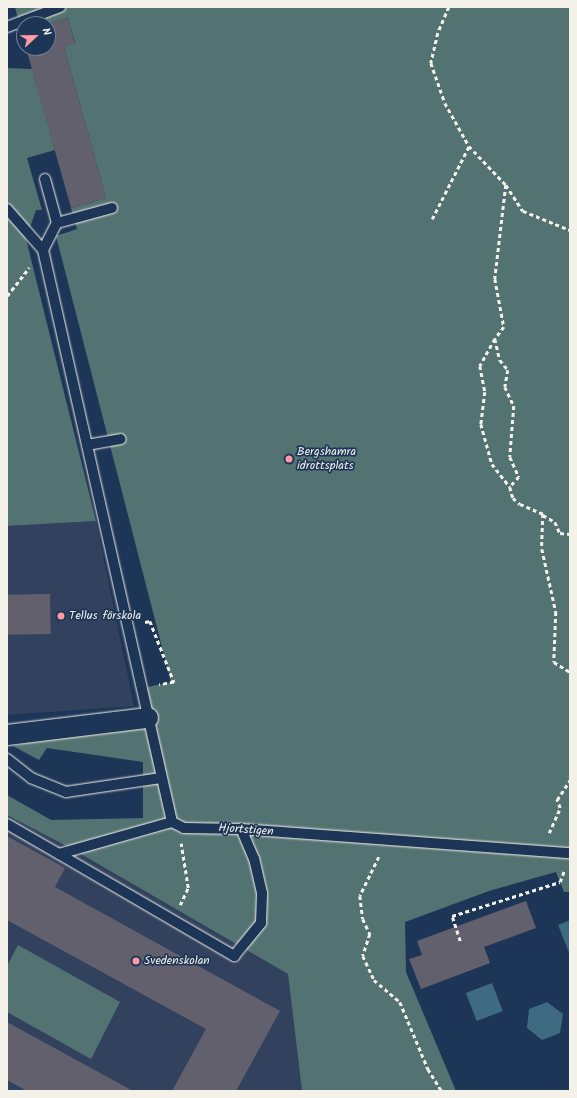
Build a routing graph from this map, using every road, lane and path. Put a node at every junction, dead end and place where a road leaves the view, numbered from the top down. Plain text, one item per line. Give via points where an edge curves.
1 (60, 7) edge
2 (449, 7) edge
3 (7, 27) edge
4 (469, 146) junction
5 (44, 179) dead end
6 (506, 185) junction
7 (112, 208) dead end
8 (7, 209) edge
9 (432, 219) dead end
10 (57, 223) junction
11 (570, 230) edge
12 (43, 250) junction
13 (7, 296) edge
14 (495, 339) junction
15 (120, 439) dead end
16 (87, 445) junction
17 (510, 487) junction
18 (543, 514) junction
19 (570, 534) edge
20 (146, 629) dead end
21 (570, 672) edge
22 (155, 686) dead end
23 (148, 718) junction
24 (7, 735) edge
25 (7, 759) edge
26 (162, 778) junction
27 (570, 780) edge
28 (172, 822) junction
29 (7, 824) edge
30 (184, 828) junction
31 (241, 829) junction
32 (388, 840) junction
33 (541, 852) junction
34 (59, 854) junction
35 (570, 854) edge
36 (565, 869) dead end
37 (171, 920) junction
38 (460, 941) dead end
39 (442, 1091) edge

1 - 3 lane
2 - 4 path via 438,33 431,63 446,103
4 - 6 path
4 - 9 path
5 - 10 lane
6 - 11 path via 523,211
6 - 14 path via 495,279 504,327
7 - 10 lane
8 - 12 lane
10 - 12 lane
12 - 13 path
12 - 16 lane
14 - 17 path via 500,360 508,370 505,387 514,406 510,458 519,477
14 - 17 path via 480,366 485,392 481,424 492,464
15 - 16 lane
16 - 23 lane
17 - 18 path via 513,498 520,504
18 - 19 path via 555,522 560,533
18 - 21 path via 542,549 556,612 554,662
20 - 22 path via 145,622 150,621 174,682
23 - 24 street
23 - 26 lane
25 - 26 lane via 31,778 66,792
26 - 28 lane
27 - 33 path via 557,800 560,808
28 - 30 lane, Hjortstigen
28 - 34 lane
29 - 34 lane
30 - 31 lane, Hjortstigen
30 - 37 path via 180,846 188,888
31 - 32 lane, Hjortstigen
31 - 37 lane via 254,859 262,893 261,923 243,948 234,956
32 - 33 lane, Hjortstigen
32 - 39 path via 360,896 362,919 370,934 363,956 374,980 400,1002 428,1069
33 - 35 lane, Hjortstigen
34 - 37 lane
36 - 38 path via 560,882 452,916

